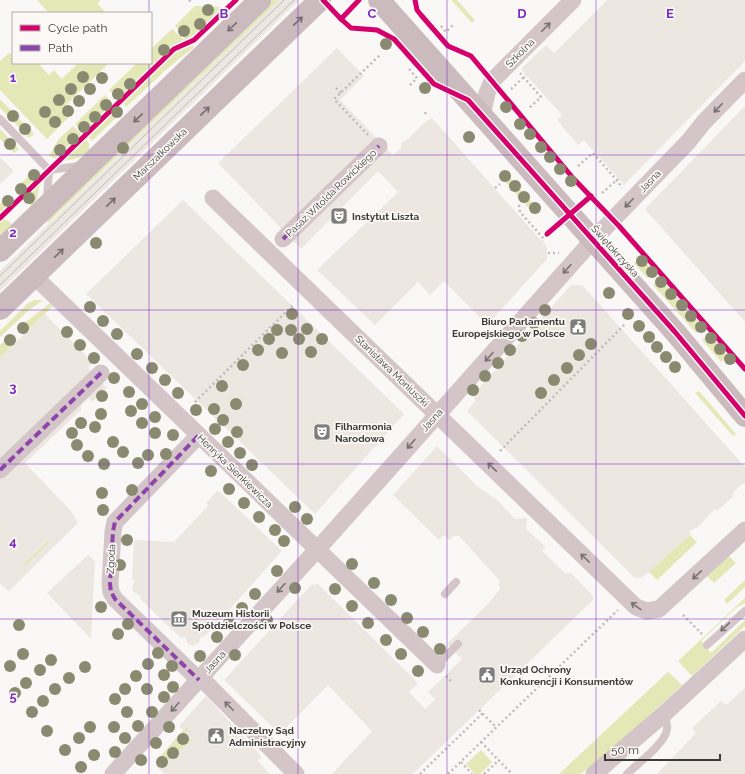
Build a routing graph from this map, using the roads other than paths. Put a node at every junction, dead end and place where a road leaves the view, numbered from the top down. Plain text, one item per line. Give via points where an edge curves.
1 (260, 0) edge
2 (320, 0) edge
3 (379, 0) edge
4 (573, 0) edge
5 (745, 80) edge
6 (482, 115) junction
7 (0, 119) edge
8 (379, 146) dead end
9 (96, 158) junction
10 (49, 170) junction
11 (213, 198) dead end
12 (42, 210) junction
13 (283, 240) dead end
14 (593, 240) junction
15 (0, 251) edge
16 (34, 276) junction
17 (0, 309) edge
18 (101, 373) dead end
19 (437, 414) junction
20 (745, 416) edge
21 (198, 436) junction
22 (0, 470) edge
23 (745, 530) edge
24 (316, 549) junction
25 (456, 582) dead end
26 (445, 594) dead end
27 (745, 611) edge
28 (745, 639) edge
29 (458, 644) dead end
30 (707, 645) dead end
31 (442, 671) joint
32 (200, 679) junction
33 (664, 714) junction
34 (122, 771) edge
35 (296, 774) edge
36 (594, 774) edge
37 (627, 774) edge

1 -> 9 main road
16 -> 2 main road, Marszałkowska
3 - 6 main road, Świętokrzyska
6 -> 4 street, Szkolna via 492,81
5 -> 14 street, Jasna
6 - 14 main road, Świętokrzyska
7 - 10 lane
8 - 13 street, Pasaż Witolda Rowickiego
9 - 10 lane via 72,168
9 - 12 main road
10 - 12 lane via 47,196
11 - 19 street, Stanisława Moniuszki
12 - 15 main road
14 -> 19 street, Jasna
14 - 20 main road, Świętokrzyska
16 - 17 main road, Marszałkowska
16 - 21 street, Henryka Sienkiewicza
18 - 22 street
23 -> 19 street, Stanisława Moniuszki via 664,606 654,611 641,610
19 -> 24 street, Jasna
21 - 24 street, Henryka Sienkiewicza
21 - 32 street, Zgoda via 115,522 110,584 115,599
24 - 31 street, Henryka Sienkiewicza
24 -> 32 street, Jasna
25 - 26 lane
27 -> 30 lane
28 - 33 street
29 - 31 lane
32 -> 34 street, Jasna
35 -> 32 street, Zgoda
33 - 36 street
33 - 37 lane via 666,734

